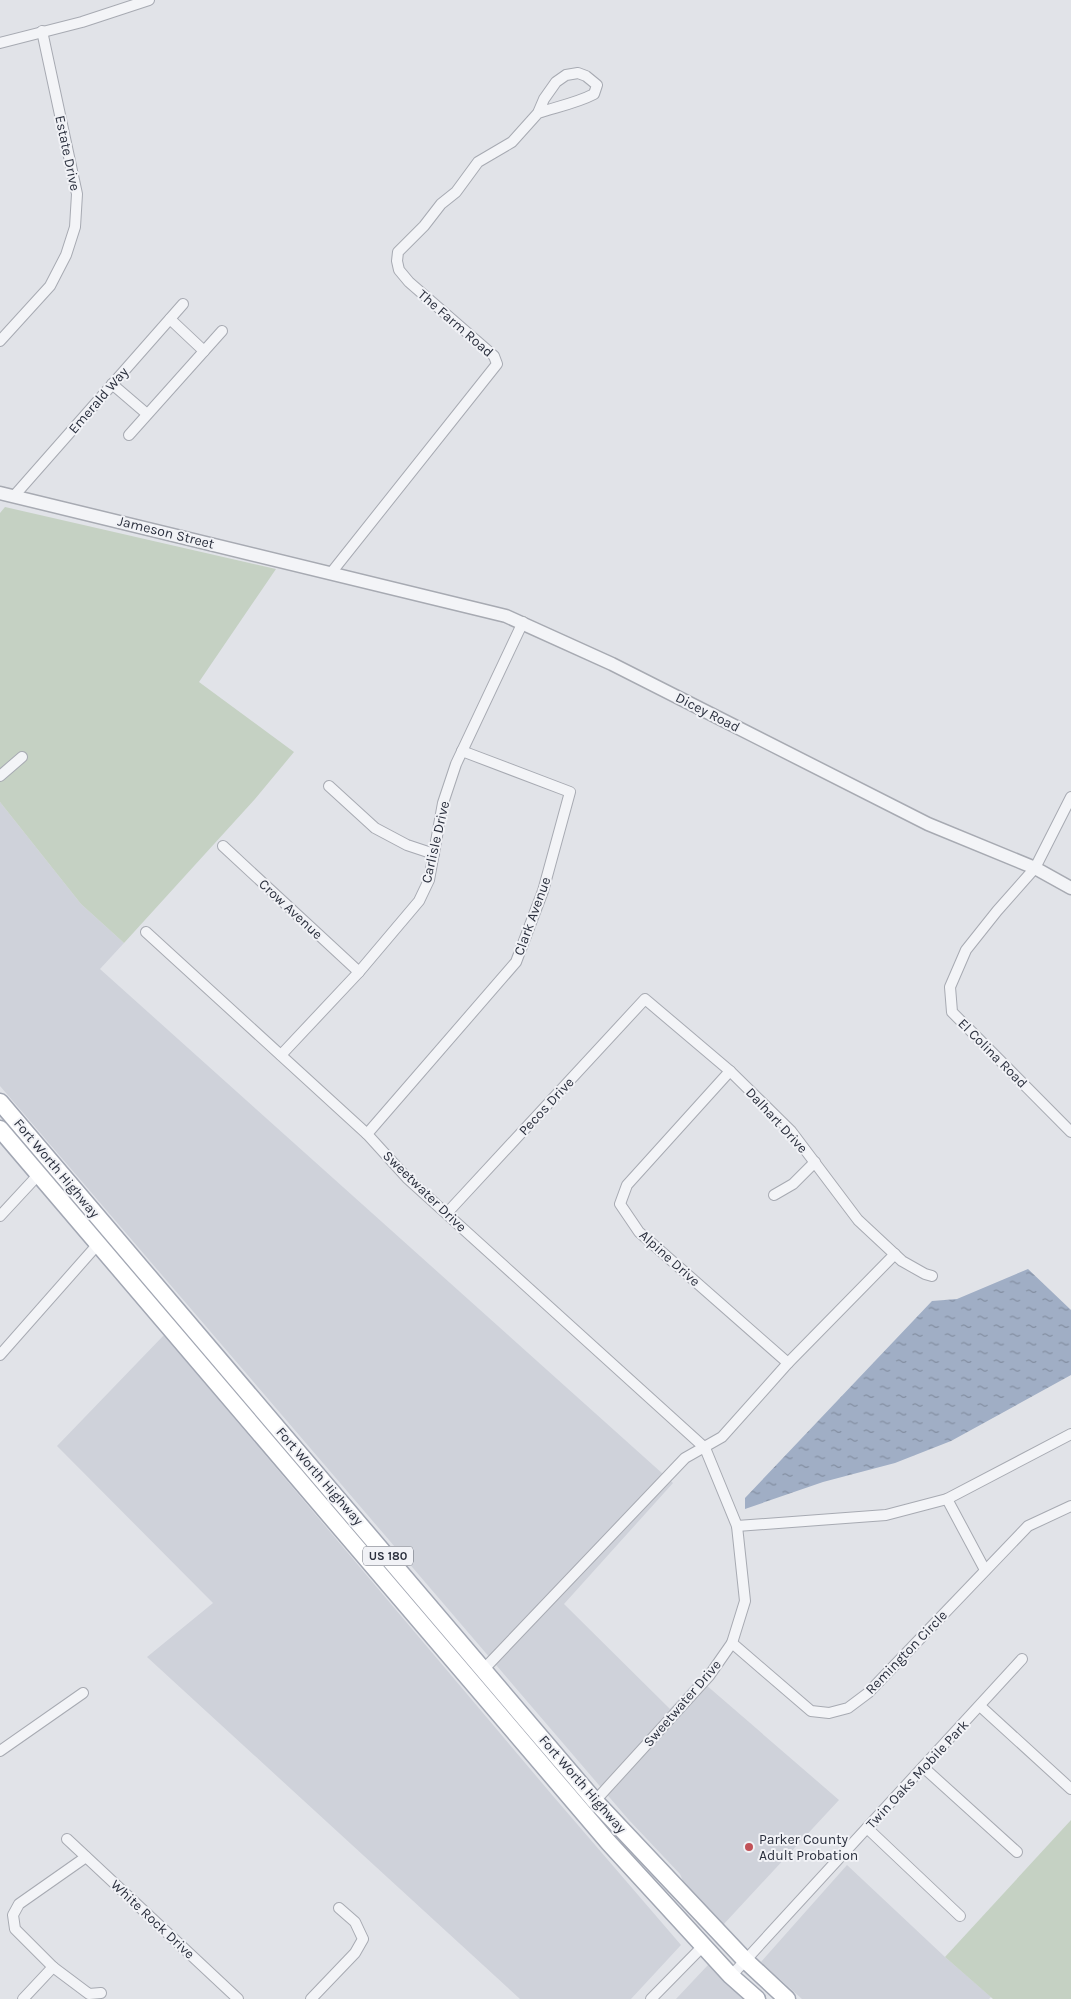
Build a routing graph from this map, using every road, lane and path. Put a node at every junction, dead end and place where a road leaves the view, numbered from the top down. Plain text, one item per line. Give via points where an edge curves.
1 (149, 0) edge
2 (42, 31) junction
3 (0, 44) edge
4 (538, 113) junction
5 (183, 304) dead end
6 (170, 319) junction
7 (222, 331) dead end
8 (0, 341) edge
9 (204, 351) junction
10 (112, 384) junction
11 (147, 414) junction
12 (129, 435) dead end
13 (0, 493) edge
14 (14, 496) junction
15 (331, 572) junction
16 (523, 622) junction
17 (462, 751) junction
18 (22, 757) dead end
19 (0, 776) edge
20 (329, 786) dead end
21 (1071, 797) edge
22 (223, 846) dead end
23 (434, 854) junction
24 (1035, 868) junction
25 (1071, 888) edge
26 (146, 932) dead end
27 (359, 972) junction
28 (645, 999) joint
29 (282, 1055) junction
30 (730, 1071) junction
31 (0, 1102) edge
32 (0, 1130) edge
33 (1071, 1132) edge
34 (367, 1134) junction
35 (815, 1162) junction
36 (39, 1174) junction
37 (774, 1195) dead end
38 (80, 1196) junction
39 (67, 1207) junction
40 (446, 1213) junction
41 (0, 1216) edge
42 (98, 1244) junction
43 (895, 1254) junction
44 (932, 1276) dead end
45 (0, 1355) edge
46 (788, 1363) junction
47 (256, 1402) junction
48 (244, 1414) junction
49 (1071, 1434) edge
50 (705, 1448) junction
51 (947, 1499) junction
52 (1071, 1506) edge
53 (737, 1526) junction
54 (370, 1535) junction
55 (356, 1546) junction
56 (985, 1570) junction
57 (436, 1615) junction
58 (424, 1626) junction
59 (732, 1643) junction
60 (1022, 1659) dead end
61 (484, 1669) junction
62 (83, 1693) dead end
63 (980, 1706) junction
64 (528, 1747) junction
65 (0, 1751) edge
66 (923, 1767) junction
67 (1071, 1789) edge
68 (595, 1801) junction
69 (593, 1824) junction
70 (867, 1828) junction
71 (67, 1840) dead end
72 (1017, 1852) dead end
73 (86, 1857) junction
74 (669, 1880) junction
75 (339, 1908) dead end
76 (960, 1916) dead end
77 (703, 1946) junction
78 (745, 1960) junction
79 (53, 1966) junction
80 (730, 1976) junction
81 (101, 1993) dead end
82 (23, 1999) edge
83 (238, 1999) edge
84 (311, 1999) edge
85 (650, 1999) edge
86 (757, 1999) edge
87 (787, 1999) edge

1 - 2 street
2 - 3 street
2 - 8 street, Estate Drive via 77,194 75,227 66,255 50,286
4 - 4 street, The Farm Road via 544,98 566,75 586,76 597,85 594,94 584,100
4 - 15 street, The Farm Road via 512,142 478,162 456,192 398,252 399,270 409,282 494,356 497,364
5 - 6 street, Emerald Way
6 - 9 street
6 - 10 street, Emerald Way
7 - 9 street
9 - 11 street
10 - 11 street
10 - 14 street, Emerald Way
11 - 12 street
13 - 14 street, Jameson Street
14 - 15 street, Jameson Street
15 - 16 street, Dicey Road
16 - 17 street, Carlisle Drive
16 - 24 street, Dicey Road via 928,824
17 - 23 street, Carlisle Drive via 443,803
17 - 34 street, Clark Avenue via 570,792 543,891 516,962
18 - 19 street
20 - 23 street via 375,828 407,845
21 - 24 street, El Colina Road
22 - 27 street, Crow Avenue
23 - 27 street, Carlisle Drive via 429,880 420,900
24 - 25 street, Dicey Road
24 - 33 street, El Colina Road via 966,950 950,987 952,1012
26 - 29 street, Sweetwater Drive
27 - 29 street, Carlisle Drive
28 - 30 street, Dalhart Drive
28 - 40 street, Pecos Drive
29 - 34 street, Sweetwater Drive
30 - 35 street, Dalhart Drive via 791,1131
30 - 46 street, Alpine Drive via 627,1185 620,1204 638,1232
31 - 38 main road, Fort Worth Highway / US 180
32 - 36 main road, Fort Worth Highway / US 180
34 - 40 street, Sweetwater Drive via 407,1178
35 - 37 street via 793,1184
35 - 43 street, Dalhart Drive via 858,1220
36 - 39 main road, Fort Worth Highway / US 180
36 - 41 street
38 - 39 main road
38 - 47 main road, Fort Worth Highway / US 180
39 - 42 main road, Fort Worth Highway / US 180
40 - 50 street, Sweetwater Drive
42 - 45 street
42 - 48 main road, Fort Worth Highway / US 180
43 - 44 street, Dalhart Drive via 917,1270
43 - 46 street
46 - 50 street via 722,1437
47 - 48 main road
47 - 54 main road, Fort Worth Highway / US 180
48 - 55 main road, Fort Worth Highway / US 180
49 - 51 street
50 - 53 street, Sweetwater Drive
50 - 61 street via 685,1458
51 - 53 street via 886,1515
51 - 56 street
52 - 56 street, Remington Circle via 1028,1526
53 - 59 street, Sweetwater Drive via 744,1601
54 - 55 main road
54 - 57 main road, Fort Worth Highway / US 180
55 - 58 main road, Fort Worth Highway / US 180
56 - 59 street, Remington Circle via 868,1693 848,1708 829,1713 810,1712
57 - 58 main road
57 - 61 main road, Fort Worth Highway / US 180
58 - 64 main road, Fort Worth Highway / US 180
59 - 68 street, Sweetwater Drive via 709,1676
60 - 63 street, Twin Oaks Mobile Park
61 - 68 main road, Fort Worth Highway / US 180
62 - 65 street
63 - 66 street, Twin Oaks Mobile Park
63 - 67 street
64 - 68 main road via 538,1750 582,1799
64 - 69 main road, Fort Worth Highway / US 180
66 - 70 street, Twin Oaks Mobile Park
66 - 72 street
68 - 74 main road, Fort Worth Highway / US 180
69 - 74 main road via 609,1827 634,1856 659,1877
69 - 77 main road, Fort Worth Highway / US 180
70 - 76 street
70 - 78 street, Twin Oaks Mobile Park
71 - 73 street, White Rock Drive
73 - 79 street via 19,1904 13,1915 15,1929
73 - 83 street, White Rock Drive
74 - 78 main road, Fort Worth Highway / US 180
75 - 84 street via 356,1922 363,1939 355,1953
77 - 80 main road, Fort Worth Highway / US 180
77 - 85 street
78 - 80 street, Twin Oaks Mobile Park
78 - 87 main road, Fort Worth Highway / US 180
79 - 81 street via 89,1994
79 - 82 street
80 - 86 main road, Fort Worth Highway / US 180

